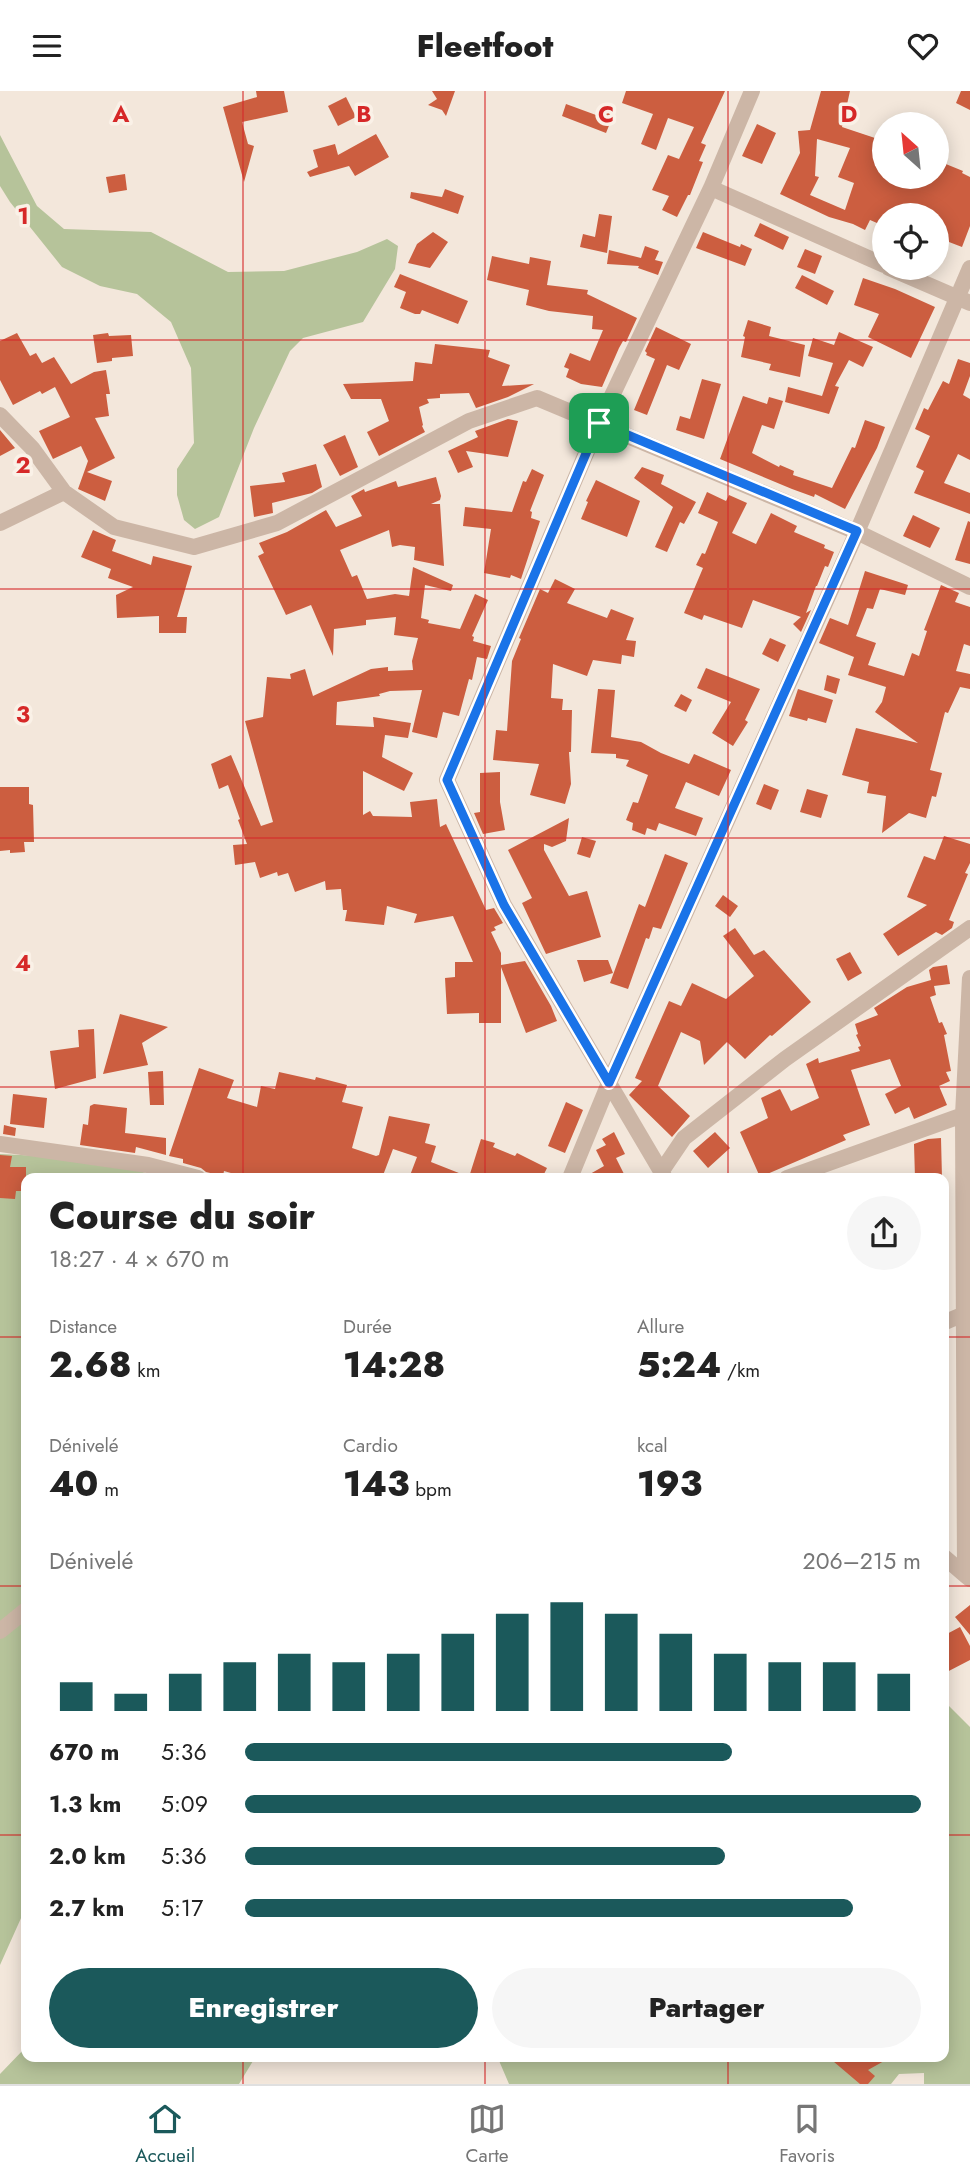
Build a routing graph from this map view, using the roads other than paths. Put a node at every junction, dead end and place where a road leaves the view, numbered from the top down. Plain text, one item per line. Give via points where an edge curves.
1 (752, 91) edge
2 (711, 188) junction
3 (872, 260) edge
4 (970, 268) edge
5 (917, 280) edge
6 (963, 300) edge
7 (0, 415) edge
8 (599, 423) junction
9 (64, 492) junction
10 (0, 523) edge
11 (857, 531) junction
12 (970, 587) edge
13 (970, 928) edge
14 (970, 978) edge
15 (609, 1083) junction
16 (963, 1115) junction
17 (0, 1144) edge
18 (179, 1173) edge
19 (572, 1173) edge
20 (662, 1173) edge
21 (664, 1173) edge
22 (801, 1173) edge
23 (964, 1314) junction
24 (949, 1320) edge
25 (949, 1561) edge
26 (968, 1577) edge
27 (21, 1614) edge
28 (0, 1631) edge

1 - 2 street
2 - 3 street
2 - 8 street
4 - 6 street
5 - 6 street
6 - 11 street
7 - 9 street via 32,448
8 - 9 street via 537,398 469,421 277,523 194,547 114,527
8 - 11 street
8 - 15 street via 447,780 504,905
9 - 10 street
11 - 12 street
11 - 15 street
13 - 21 street via 785,1059 684,1138
14 - 16 street
15 - 19 street
15 - 20 street
16 - 22 street
16 - 23 street
17 - 18 street
23 - 24 street
23 - 26 street
25 - 26 street
27 - 28 street

